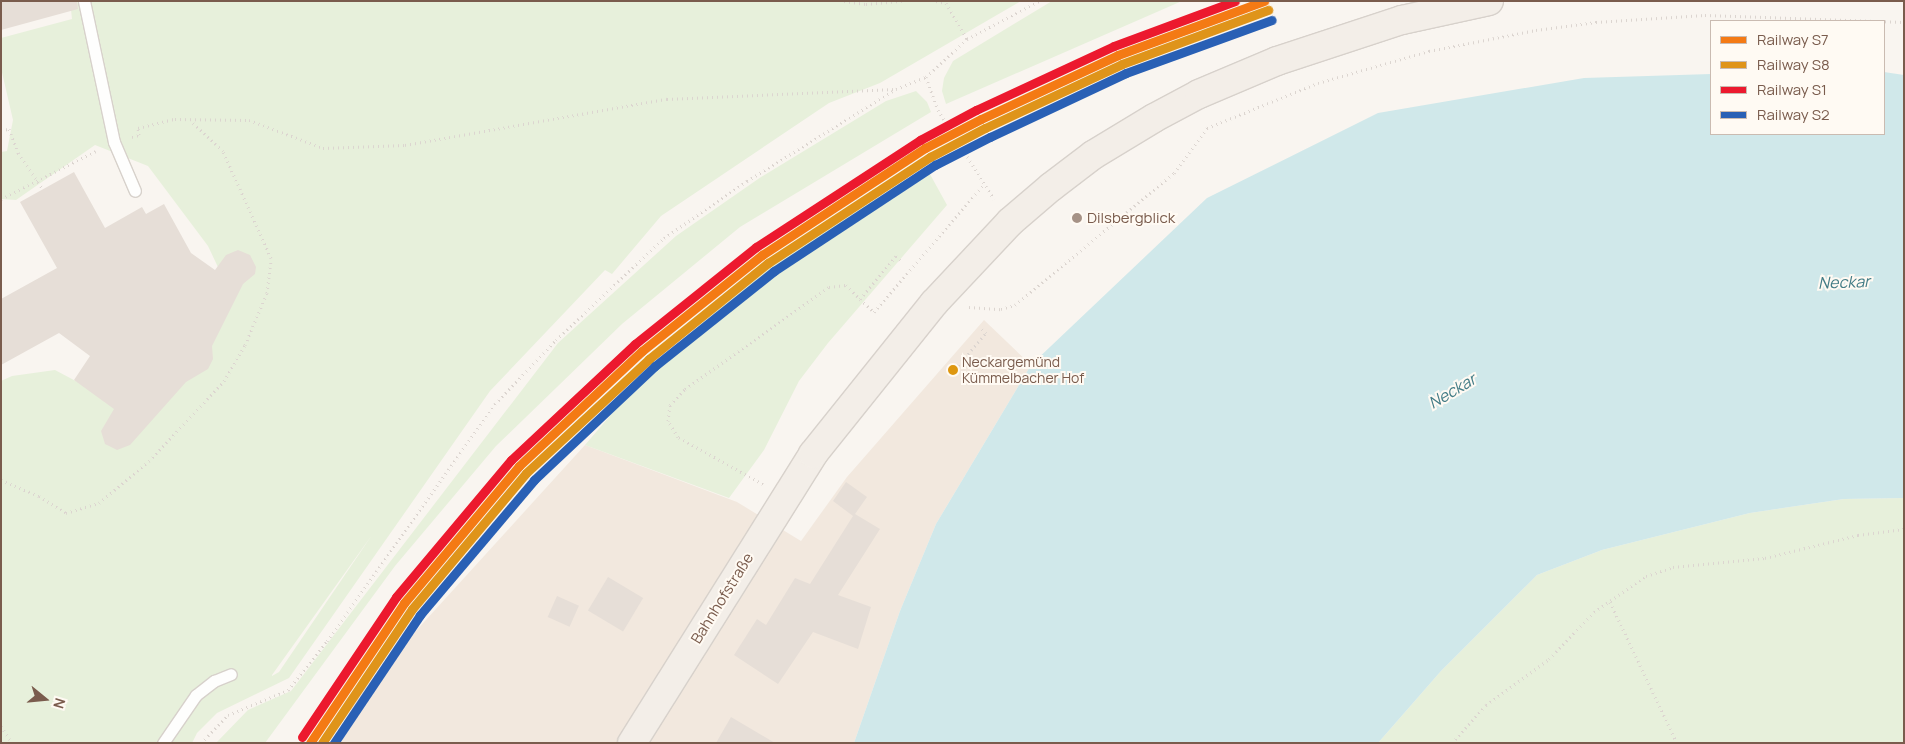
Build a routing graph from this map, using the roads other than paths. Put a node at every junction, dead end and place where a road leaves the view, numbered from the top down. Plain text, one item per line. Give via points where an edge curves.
1 (84, 1) edge
2 (1489, 1) edge
3 (135, 191) dead end
4 (231, 674) dead end
5 (163, 743) edge
6 (632, 743) edge

1 - 3 lane via 114,142
2 - 6 main road, Bahnhofstraße via 1402,20 1346,37 1277,61 1199,94 1093,155 1010,222 934,303 813,454
4 - 5 lane via 196,695

